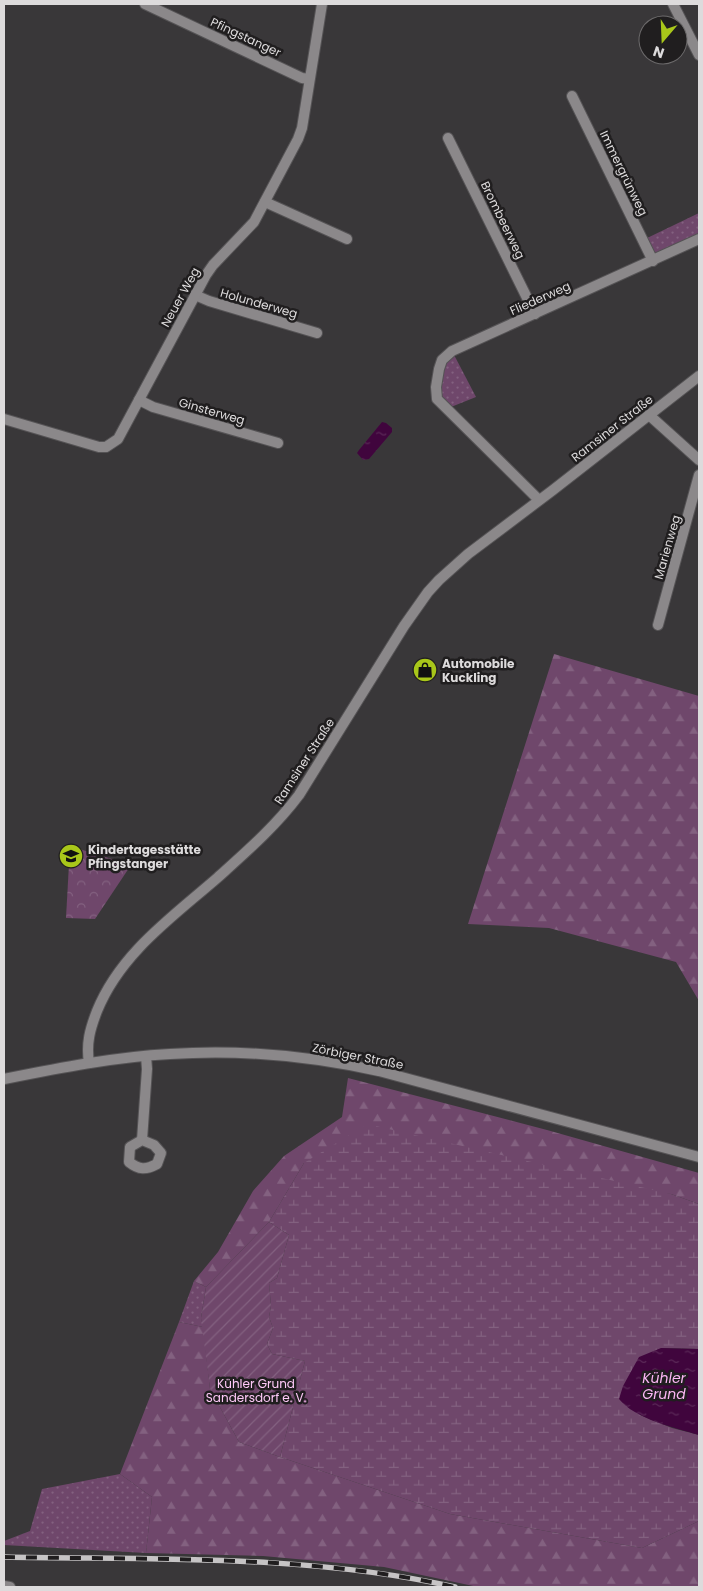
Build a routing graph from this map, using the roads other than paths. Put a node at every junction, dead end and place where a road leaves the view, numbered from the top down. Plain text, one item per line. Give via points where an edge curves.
1 (145, 4) edge
2 (322, 4) edge
3 (674, 4) edge
4 (699, 55) edge
5 (309, 80) junction
6 (572, 96) dead end
7 (448, 138) dead end
8 (265, 202) junction
9 (347, 239) dead end
10 (699, 239) edge
11 (653, 260) junction
12 (195, 295) junction
13 (535, 314) junction
14 (317, 333) dead end
15 (699, 376) edge
16 (139, 400) junction
17 (649, 415) junction
18 (4, 419) edge
19 (278, 443) dead end
20 (699, 460) edge
21 (699, 475) edge
22 (539, 500) junction
23 (658, 625) dead end
24 (146, 1056) junction
25 (89, 1063) junction
26 (4, 1080) edge
27 (142, 1140) dead end
28 (699, 1157) edge
29 (4, 1586) edge
30 (10, 1587) edge

1 - 5 street, Pfingstanger
2 - 5 street, Neuer Weg
3 - 4 street
5 - 8 street, Neuer Weg via 300,134
6 - 11 street, Immergrünweg
7 - 13 street, Brombeerweg
8 - 9 street
8 - 12 street, Neuer Weg via 254,222 213,265
10 - 11 street, Fliederweg
11 - 13 street, Fliederweg
12 - 14 street, Holunderweg
12 - 16 street, Neuer Weg
13 - 22 street, Fliederweg via 452,351 443,359 436,387 437,399 446,409
15 - 17 street, Ramsiner Straße
16 - 18 street, Neuer Weg via 118,438 106,447 92,446
16 - 19 street, Ginsterweg via 153,407
17 - 20 street
17 - 22 street, Ramsiner Straße
21 - 23 street, Marienweg
22 - 25 street, Ramsiner Straße via 468,554 428,592 281,819 146,940 126,962 107,989 90,1029
24 - 25 street, Zörbiger Straße
24 - 27 street
24 - 28 street, Zörbiger Straße via 230,1052 341,1064 379,1071
25 - 26 street, Zörbiger Straße
29 - 30 street

